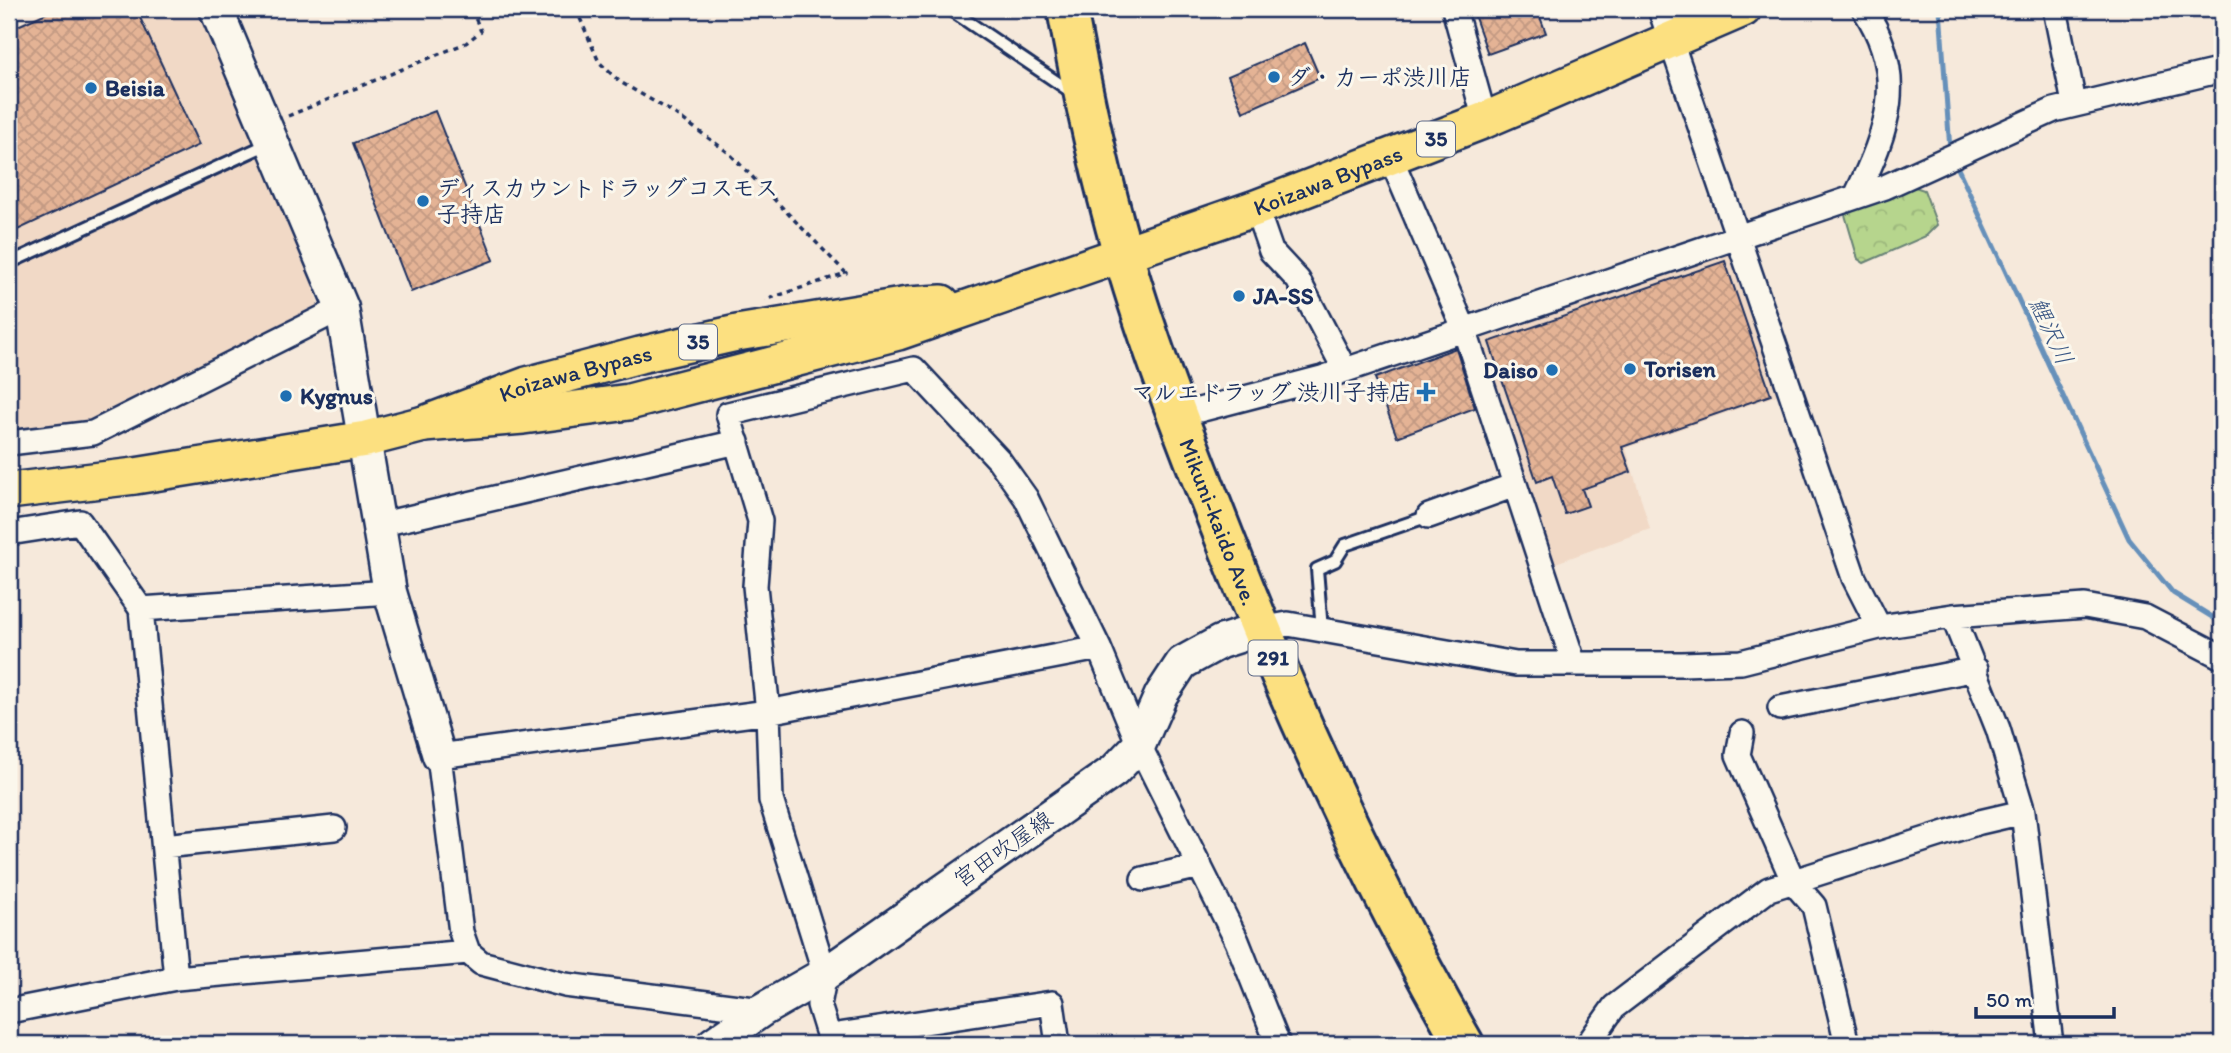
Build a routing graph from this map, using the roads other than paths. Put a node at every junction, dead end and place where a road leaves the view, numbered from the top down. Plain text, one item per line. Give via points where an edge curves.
1 (216, 9) edge
2 (949, 9) edge
3 (1067, 9) edge
4 (1454, 9) edge
5 (1660, 9) edge
6 (1743, 9) edge
7 (1864, 9) edge
8 (2056, 9) edge
9 (1671, 42) junction
10 (2222, 70) edge
11 (1084, 101) junction
12 (2074, 103) junction
13 (1485, 120) junction
14 (270, 133) junction
15 (1390, 156) junction
16 (1856, 196) junction
17 (1256, 208) junction
18 (1736, 237) junction
19 (1123, 255) junction
20 (9, 263) edge
21 (982, 301) junction
22 (342, 308) junction
23 (1464, 329) junction
24 (1345, 370) junction
25 (1176, 416) junction
26 (424, 424) junction
27 (366, 439) junction
28 (737, 442) junction
29 (9, 443) edge
30 (1515, 485) junction
31 (9, 491) edge
32 (1429, 516) joint
33 (378, 525) junction
34 (9, 533) edge
35 (390, 592) junction
36 (141, 610) junction
37 (1953, 616) junction
38 (1879, 627) junction
39 (1261, 629) junction
40 (1322, 632) junction
41 (1099, 648) junction
42 (2222, 657) edge
43 (1574, 664) junction
44 (1976, 669) junction
45 (1780, 708) dead end
46 (768, 712) junction
47 (1742, 733) dead end
48 (1139, 745) junction
49 (439, 756) junction
50 (2023, 812) junction
51 (334, 828) dead end
52 (164, 846) junction
53 (1200, 866) junction
54 (1143, 879) dead end
55 (1794, 883) junction
56 (468, 952) junction
57 (825, 974) junction
58 (176, 978) junction
59 (762, 1010) junction
60 (9, 1011) edge
61 (831, 1040) edge
62 (713, 1044) edge
63 (1058, 1044) edge
64 (1278, 1044) edge
65 (1464, 1044) edge
66 (1587, 1044) edge
67 (1847, 1044) edge
68 (2051, 1044) edge

1 - 14 street
2 - 11 lane
3 - 11 highway, Mikuni-kaido Ave. / 291
4 - 13 street
5 - 9 street
6 - 9 main road, Koizawa Bypass / 35
7 - 16 street via 1879,31 1890,88 1879,149
8 - 12 street
9 - 13 main road, Koizawa Bypass / 35
9 - 18 street
10 - 12 street
11 - 19 highway, Mikuni-kaido Ave. / 291
12 - 16 street
13 - 15 main road, Koizawa Bypass / 35
14 - 20 lane
14 - 22 street
15 - 17 main road, Koizawa Bypass / 35
15 - 23 street
16 - 18 street
17 - 19 main road, Koizawa Bypass / 35
17 - 24 street via 1271,251 1298,280
18 - 23 street
18 - 38 street via 1853,578
19 - 21 main road, Koizawa Bypass / 35
19 - 25 highway, Mikuni-kaido Ave. / 291
21 - 26 main road, Koizawa Bypass / 35 via 898,332 629,402
21 - 26 main road, Koizawa Bypass / 35 via 908,304 737,333 569,372
22 - 27 street
22 - 29 street via 93,433
23 - 24 street
23 - 30 street
24 - 25 street
25 - 39 highway, Mikuni-kaido Ave. / 291
26 - 27 main road, Koizawa Bypass / 35
27 - 31 main road, Koizawa Bypass / 35
27 - 33 street
28 - 33 street
28 - 41 street via 728,414 914,369 999,460 1026,499
28 - 46 street via 760,522 755,586
30 - 32 street
30 - 43 street
32 - 40 lane via 1345,545 1335,561 1317,569
33 - 35 street
34 - 36 street via 80,522
35 - 36 street
35 - 49 street
36 - 52 street
37 - 38 street
37 - 42 street via 2085,606 2145,617
37 - 44 street
38 - 43 street via 1741,662
39 - 40 street via 1288,625
39 - 48 street, 宮田吹屋線 via 1220,642 1182,663 1161,695
39 - 65 highway, Mikuni-kaido Ave. / 291 via 1339,805
40 - 43 street via 1516,664
41 - 46 street
41 - 48 street
44 - 45 street
44 - 50 street
46 - 49 street
46 - 57 street via 771,800
47 - 55 street via 1738,755
48 - 53 street
48 - 57 street, 宮田吹屋線 via 1114,771
49 - 56 street via 461,932
50 - 55 street
50 - 68 street
51 - 52 street
52 - 58 street
53 - 54 street
53 - 64 street via 1237,941
55 - 66 street via 1769,889 1666,965 1614,1007
55 - 67 street via 1814,906
56 - 58 street
56 - 59 street via 481,963 565,985
57 - 59 street, 宮田吹屋線
57 - 61 street via 818,1004
58 - 60 street
59 - 62 street, 宮田吹屋線
61 - 63 street via 1052,1003

